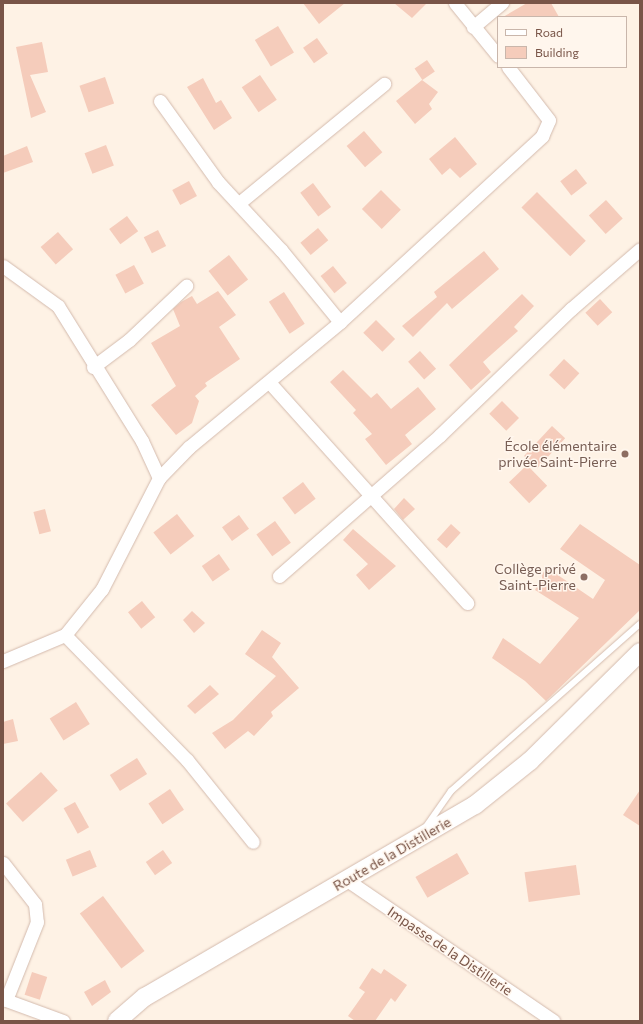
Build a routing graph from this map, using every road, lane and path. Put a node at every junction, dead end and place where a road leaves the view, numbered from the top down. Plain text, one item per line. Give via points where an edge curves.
1 (455, 3) edge
2 (502, 3) edge
3 (473, 27) junction
4 (497, 55) edge
5 (509, 68) edge
6 (384, 84) dead end
7 (160, 101) dead end
8 (239, 203) junction
9 (640, 249) edge
10 (3, 266) edge
11 (186, 286) dead end
12 (340, 322) junction
13 (93, 367) junction
14 (269, 382) junction
15 (159, 478) junction
16 (371, 494) junction
17 (279, 576) dead end
18 (467, 603) dead end
19 (640, 624) edge
20 (65, 635) junction
21 (638, 657) edge
22 (3, 661) edge
23 (419, 841) junction
24 (253, 842) dead end
25 (3, 863) edge
26 (347, 880) junction
27 (4, 1000) edge
28 (63, 1021) edge
29 (117, 1021) edge
30 (554, 1021) edge

1 - 3 street
2 - 3 street
3 - 4 street
5 - 12 street via 549,120 542,136
6 - 8 street
7 - 8 street via 193,150
8 - 12 street
9 - 16 street
10 - 13 street via 58,306
11 - 13 street via 129,340
12 - 14 street
13 - 15 street via 142,441
14 - 15 street via 189,447
14 - 16 street
15 - 20 street via 102,589
16 - 17 street
16 - 18 street
19 - 23 lane via 450,790
20 - 22 street
20 - 24 street via 187,760
21 - 23 street, Route de la Distillerie via 530,761 474,806
23 - 26 street, Route de la Distillerie
25 - 27 street via 35,904 37,922
26 - 29 street, Route de la Distillerie via 145,997
26 - 30 street, Impasse de la Distillerie
27 - 28 street

